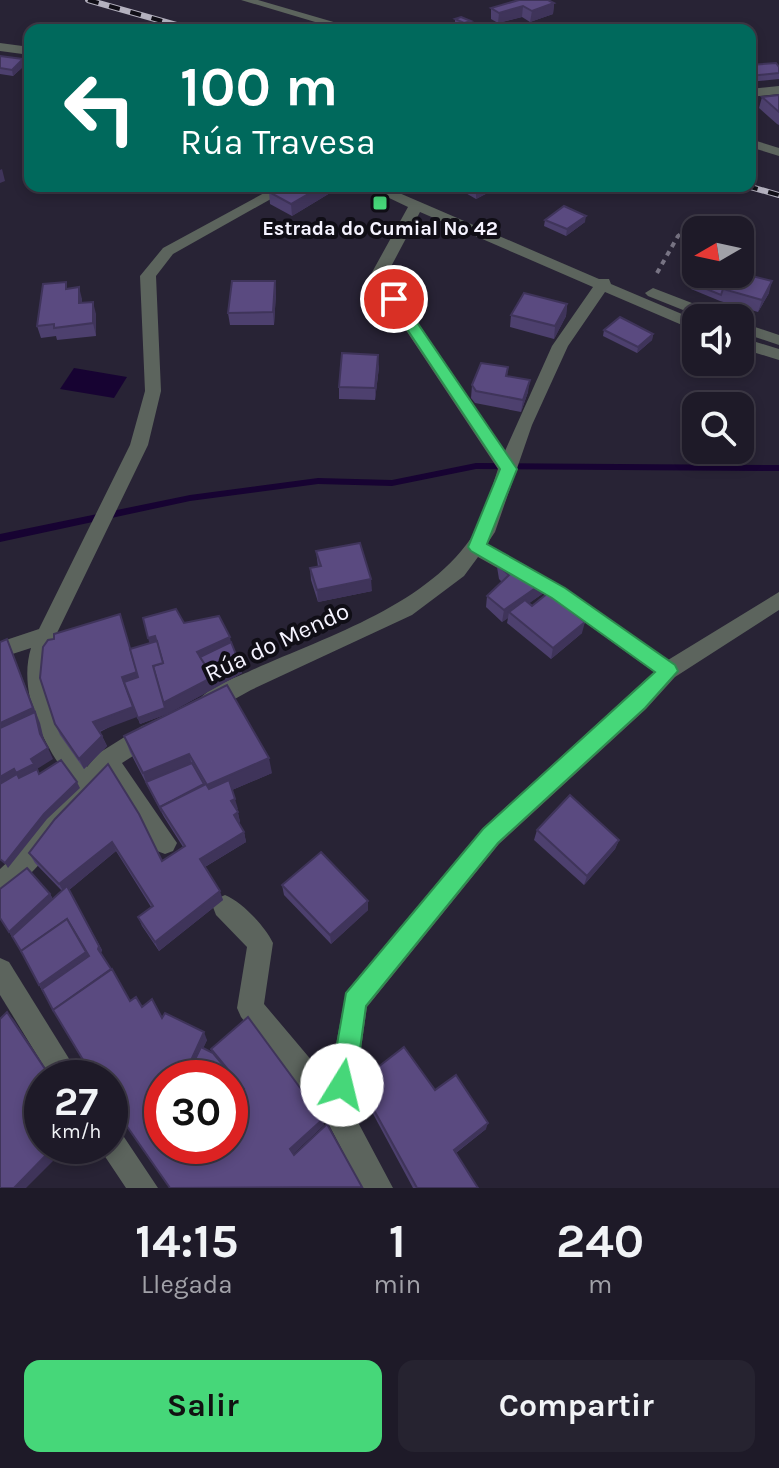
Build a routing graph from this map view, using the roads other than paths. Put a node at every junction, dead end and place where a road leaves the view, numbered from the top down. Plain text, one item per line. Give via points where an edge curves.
1 (246, 0) edge
2 (333, 24) edge
3 (0, 42) edge
4 (24, 44) edge
5 (779, 90) edge
6 (756, 92) edge
7 (756, 145) edge
8 (779, 152) edge
9 (276, 192) edge
10 (384, 192) edge
11 (414, 192) edge
12 (416, 206) junction
13 (452, 207) junction
14 (603, 283) junction
15 (682, 304) edge
16 (682, 311) edge
17 (682, 320) edge
18 (754, 332) edge
19 (779, 340) edge
20 (754, 347) edge
21 (779, 355) edge
22 (508, 469) junction
23 (477, 547) junction
24 (779, 600) edge
25 (46, 635) junction
26 (0, 650) edge
27 (668, 671) junction
28 (191, 713) edge
29 (164, 726) edge
30 (107, 760) junction
31 (87, 783) junction
32 (165, 843) dead end
33 (3, 876) edge
34 (225, 907) dead end
35 (0, 971) edge
36 (56, 1060) edge
37 (338, 1113) junction
38 (126, 1164) edge
39 (143, 1188) edge
40 (378, 1188) edge

1 - 2 street
3 - 4 street
5 - 6 street
7 - 8 street
9 - 25 street via 168,251 148,276 153,391 139,445
10 - 12 street
11 - 13 street
12 - 14 street
12 - 22 street via 378,276
13 - 14 street via 482,227
13 - 15 street
14 - 16 street
14 - 17 street
14 - 22 street, Rúa do Mendo via 560,346
18 - 19 street
20 - 21 street
22 - 23 street, Rúa do Mendo
23 - 27 street via 558,593
23 - 28 street, Rúa do Mendo via 450,577 405,609
24 - 27 street
25 - 26 street
25 - 31 street via 37,663 48,727
27 - 37 street via 491,836 355,1001
29 - 30 street
30 - 31 street
30 - 32 street
31 - 33 street via 23,864
34 - 37 street via 260,943 250,1008
35 - 36 street
37 - 40 street
38 - 39 street

